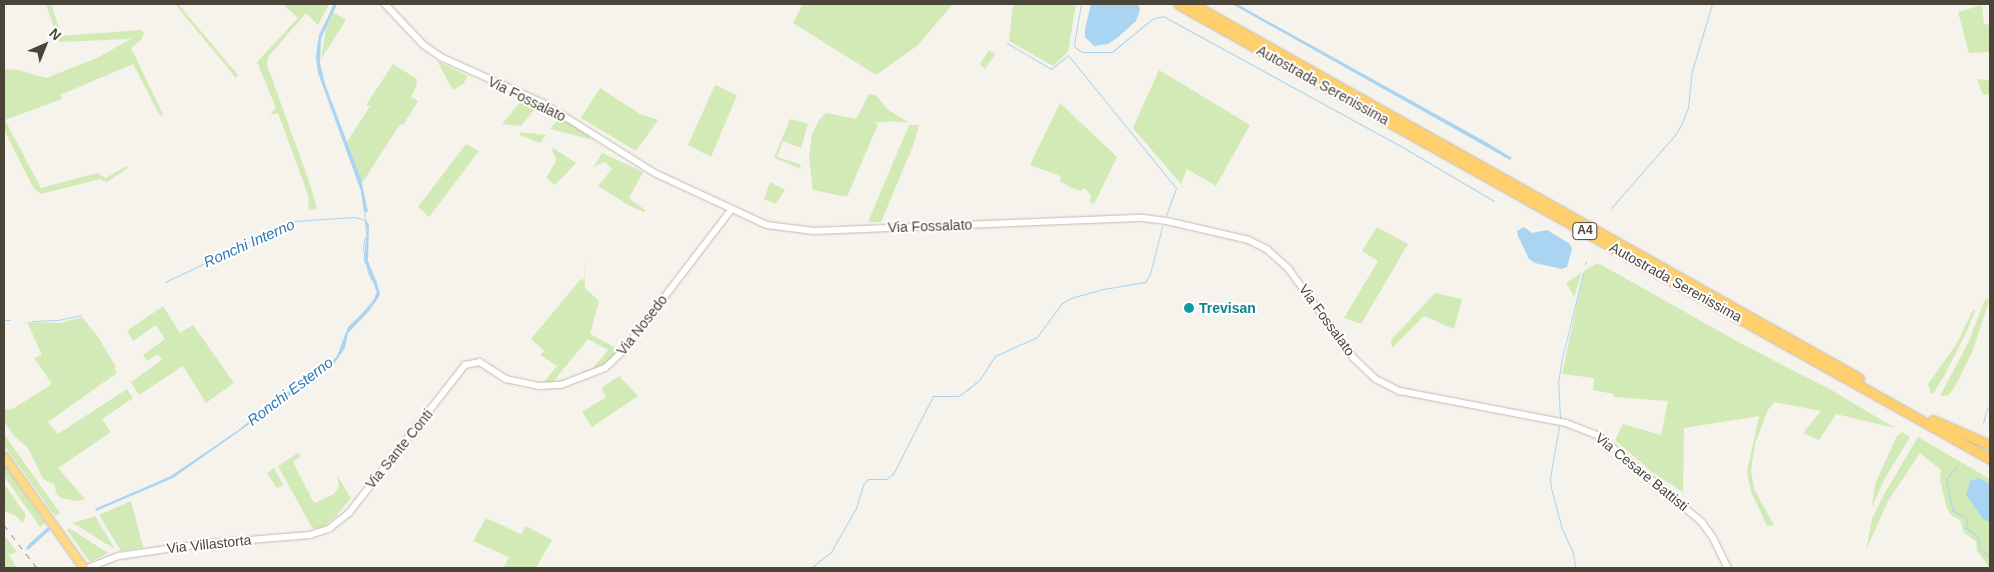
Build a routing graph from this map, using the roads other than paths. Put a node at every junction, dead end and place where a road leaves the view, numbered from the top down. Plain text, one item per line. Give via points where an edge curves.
1 (385, 4) edge
2 (1178, 4) edge
3 (1192, 4) edge
4 (731, 210) junction
5 (465, 365) joint
6 (1469, 404) joint
7 (1933, 420) junction
8 (1990, 445) edge
9 (1990, 452) edge
10 (4, 456) edge
11 (1990, 459) edge
12 (329, 530) joint
13 (87, 568) edge
14 (1728, 568) edge

1 - 4 street, Via Fossalato via 424,45 441,57 545,104 638,163
2 - 11 highway, Autostrada Serenissima / A4
3 - 7 highway, Autostrada Serenissima / A4
4 - 5 street, Via Nosedo via 624,350 605,368 561,385 539,386 506,379 480,362
4 - 6 street, Via Fossalato via 767,225 800,230 1143,218 1234,236 1249,240 1280,258 1354,358 1376,379 1400,391
5 - 12 street, Via Sante Conti via 349,513
6 - 14 street, Via Cesare Battisti via 1566,423 1598,435 1702,522
7 - 8 highway
7 - 9 highway, Autostrada Serenissima / A4
10 - 13 highway
12 - 13 street, Via Villastorta via 310,535 201,544 119,556

